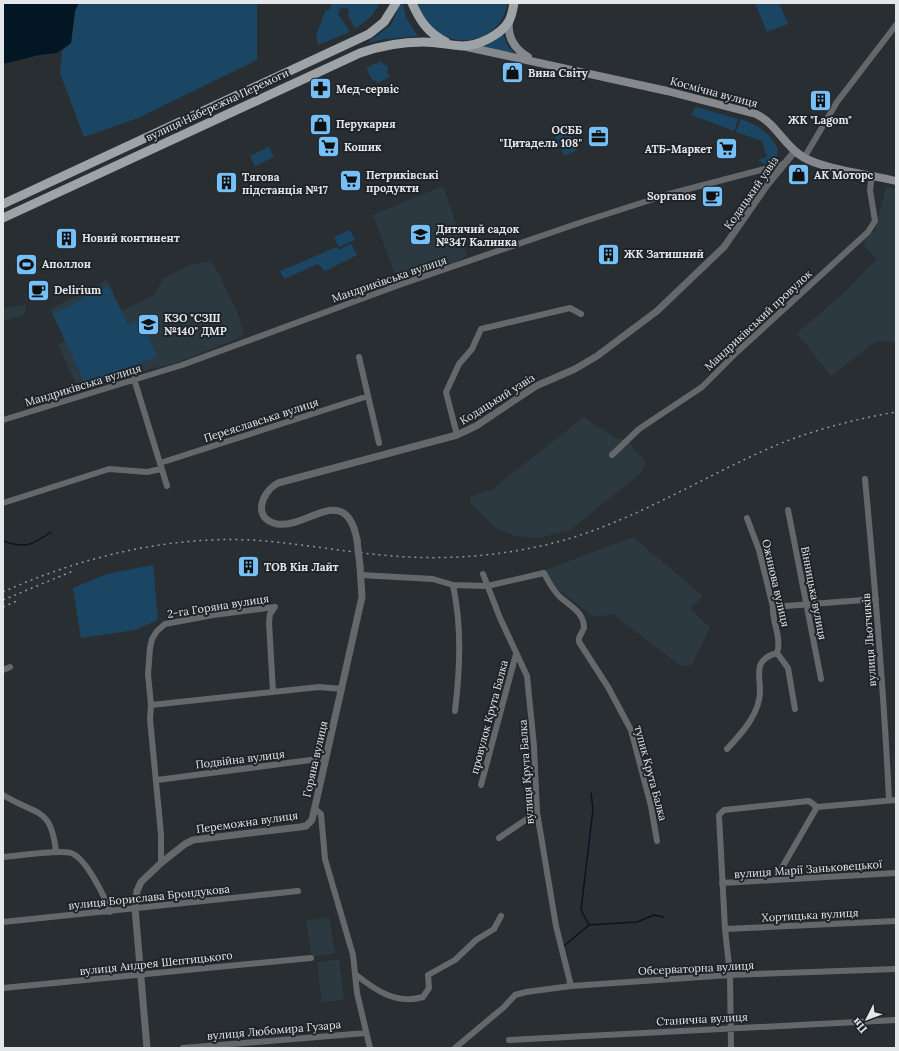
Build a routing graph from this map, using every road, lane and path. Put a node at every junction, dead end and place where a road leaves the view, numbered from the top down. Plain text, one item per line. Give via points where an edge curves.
1 (392, 3) edge
2 (396, 3) edge
3 (514, 3) edge
4 (414, 6) edge
5 (389, 14) junction
6 (509, 21) junction
7 (896, 25) edge
8 (449, 43) junction
9 (462, 46) junction
10 (534, 61) junction
11 (795, 151) junction
12 (804, 158) junction
13 (784, 164) junction
14 (872, 175) junction
15 (896, 181) edge
16 (33, 190) junction
17 (38, 201) junction
18 (3, 204) edge
19 (3, 218) edge
20 (581, 314) dead end
21 (359, 357) dead end
22 (134, 380) junction
23 (368, 396) junction
24 (3, 420) edge
25 (457, 435) junction
26 (379, 443) dead end
27 (612, 455) dead end
28 (161, 466) junction
29 (865, 479) dead end
30 (167, 486) dead end
31 (3, 503) edge
32 (788, 510) dead end
33 (747, 518) dead end
34 (360, 566) joint
35 (483, 574) dead end
36 (361, 575) junction
37 (454, 585) junction
38 (487, 586) junction
39 (876, 599) junction
40 (806, 604) junction
41 (773, 607) junction
42 (777, 653) junction
43 (516, 654) junction
44 (10, 667) dead end
45 (3, 670) edge
46 (821, 679) dead end
47 (342, 689) junction
48 (273, 692) junction
49 (152, 705) junction
50 (795, 709) dead end
51 (455, 711) dead end
52 (727, 749) dead end
53 (326, 758) junction
54 (157, 780) junction
55 (481, 785) dead end
56 (3, 795) edge
57 (889, 800) junction
58 (896, 800) edge
59 (817, 806) junction
60 (315, 809) junction
61 (537, 812) junction
62 (499, 838) dead end
63 (657, 841) dead end
64 (56, 852) junction
65 (3, 857) edge
66 (161, 863) junction
67 (896, 873) edge
68 (776, 878) junction
69 (722, 883) junction
70 (298, 891) dead end
71 (135, 908) junction
72 (110, 912) junction
73 (501, 916) dead end
74 (896, 921) edge
75 (3, 922) edge
76 (725, 929) junction
77 (311, 958) dead end
78 (896, 969) edge
79 (354, 974) junction
80 (141, 975) junction
81 (730, 975) junction
82 (571, 986) junction
83 (3, 988) edge
84 (896, 1020) edge
85 (731, 1028) junction
86 (366, 1033) junction
87 (509, 1040) dead end
88 (147, 1048) edge
89 (183, 1048) edge
90 (370, 1048) edge
91 (455, 1048) edge
92 (731, 1048) edge

1 - 5 main road, вулиця Набережна Перемоги
2 - 5 main road, вулиця Набережна Перемоги
3 - 6 main road
4 - 8 main road, вулиця Набережна Перемоги via 421,22 429,31
5 - 16 main road, вулиця Набережна Перемоги via 384,22 369,34
6 - 9 main road, вулиця Набережна Перемоги via 493,36
6 - 10 main road, Космічна вулиця via 511,40 522,53
7 - 12 street via 850,82
8 - 9 main road, вулиця Набережна Перемоги
8 - 17 main road, вулиця Набережна Перемоги via 404,42 378,47 353,56
9 - 10 main road, Космічна вулиця
10 - 11 main road, Космічна вулиця via 756,114 770,123
11 - 12 main road, Космічна вулиця
11 - 13 street, Кодацький узвіз
12 - 14 main road, Космічна вулиця
13 - 22 street, Мандриківська вулиця via 683,190 579,222
13 - 25 street, Кодацький узвіз via 724,248 657,311 597,356 530,389 476,426
14 - 15 main road, Космічна вулиця
14 - 27 street, Мандриківський провулок via 870,190 875,221 868,232 702,387 639,429
16 - 17 main road
16 - 18 main road, вулиця Набережна Перемоги
17 - 19 main road, вулиця Набережна Перемоги
20 - 25 street via 570,308 481,329 472,349 459,364 446,392
21 - 23 street
22 - 24 street, Мандриківська вулиця
22 - 28 street
23 - 26 street
23 - 28 street, Переяславська вулиця
25 - 34 street, Кодацький узвіз, bridge via 278,483 264,495 263,513 272,522 284,524 319,512 334,511 345,515 352,522
28 - 30 street
28 - 31 street, Переяславська вулиця via 147,472 109,469
29 - 39 street, вулиця Льотчиків
32 - 40 street, Вінницька вулиця
33 - 41 street, Ожинова вулиця via 759,550
34 - 36 street, Горяна вулиця
35 - 38 street
36 - 37 street via 433,579
36 - 47 street, Горяна вулиця via 362,597
37 - 38 street
37 - 51 street via 460,625
38 - 43 street, вулиця Крута Балка
38 - 63 street, тупик Крута Балка via 544,573 560,597 580,615 584,628 579,642 608,687 631,730 651,806
39 - 40 street
39 - 57 street, вулиця Льотчиків
40 - 41 street
40 - 46 street, Вінницька вулиця
41 - 42 street, Ожинова вулиця via 772,616 779,644
42 - 50 street via 788,668
42 - 52 street via 762,660 758,674 760,699 747,727
43 - 55 street, провулок Крута Балка
43 - 61 street, вулиця Крута Балка via 527,676 529,691
44 - 45 street
47 - 48 street via 320,687
47 - 53 street, Горяна вулиця
48 - 49 street
48 - 49 street, 2-га Горяна вулиця via 269,622 270,614 275,607 165,624 155,635 150,648 148,674
49 - 54 street, 2-га Горяна вулиця via 150,719
53 - 54 street, Подвійна вулиця
53 - 60 street, Горяна вулиця
54 - 66 street, 2-га Горяна вулиця
56 - 64 street via 44,816 50,822
57 - 58 street
57 - 59 street
59 - 68 street
59 - 69 street via 808,801 722,811 719,817
60 - 66 street, Переможна вулиця via 312,820 306,826 193,840
60 - 79 street, Горяна вулиця via 321,814 325,859 353,954
61 - 62 street
61 - 82 street, вулиця Крута Балка via 556,926
64 - 65 street
64 - 72 street via 66,852 78,857 106,901
66 - 71 street, Переможна вулиця via 141,882 137,890
67 - 68 street, вулиця Марії Заньковецької
68 - 69 street, вулиця Марії Заньковецької
69 - 76 street
70 - 71 street, вулиця Борислава Брондукова
71 - 72 street, вулиця Борислава Брондукова
71 - 80 street, Переможна вулиця
72 - 75 street, вулиця Борислава Брондукова
73 - 79 street via 494,930 476,940 456,960 428,975 429,988 423,997 410,1000 383,994
74 - 76 street, Хортицька вулиця
76 - 81 street
77 - 80 street, вулиця Андрея Шептицького
78 - 81 street, Обсерваторна вулиця
79 - 86 street, Горяна вулиця
80 - 83 street, вулиця Андрея Шептицького
80 - 88 street, Переможна вулиця
81 - 82 street, Обсерваторна вулиця
81 - 85 street
82 - 91 street, Обсерваторна вулиця via 520,993
84 - 85 street, Станична вулиця
85 - 87 street, Станична вулиця
85 - 92 street
86 - 89 street, вулиця Любомира Гузара
86 - 90 street, Горяна вулиця

